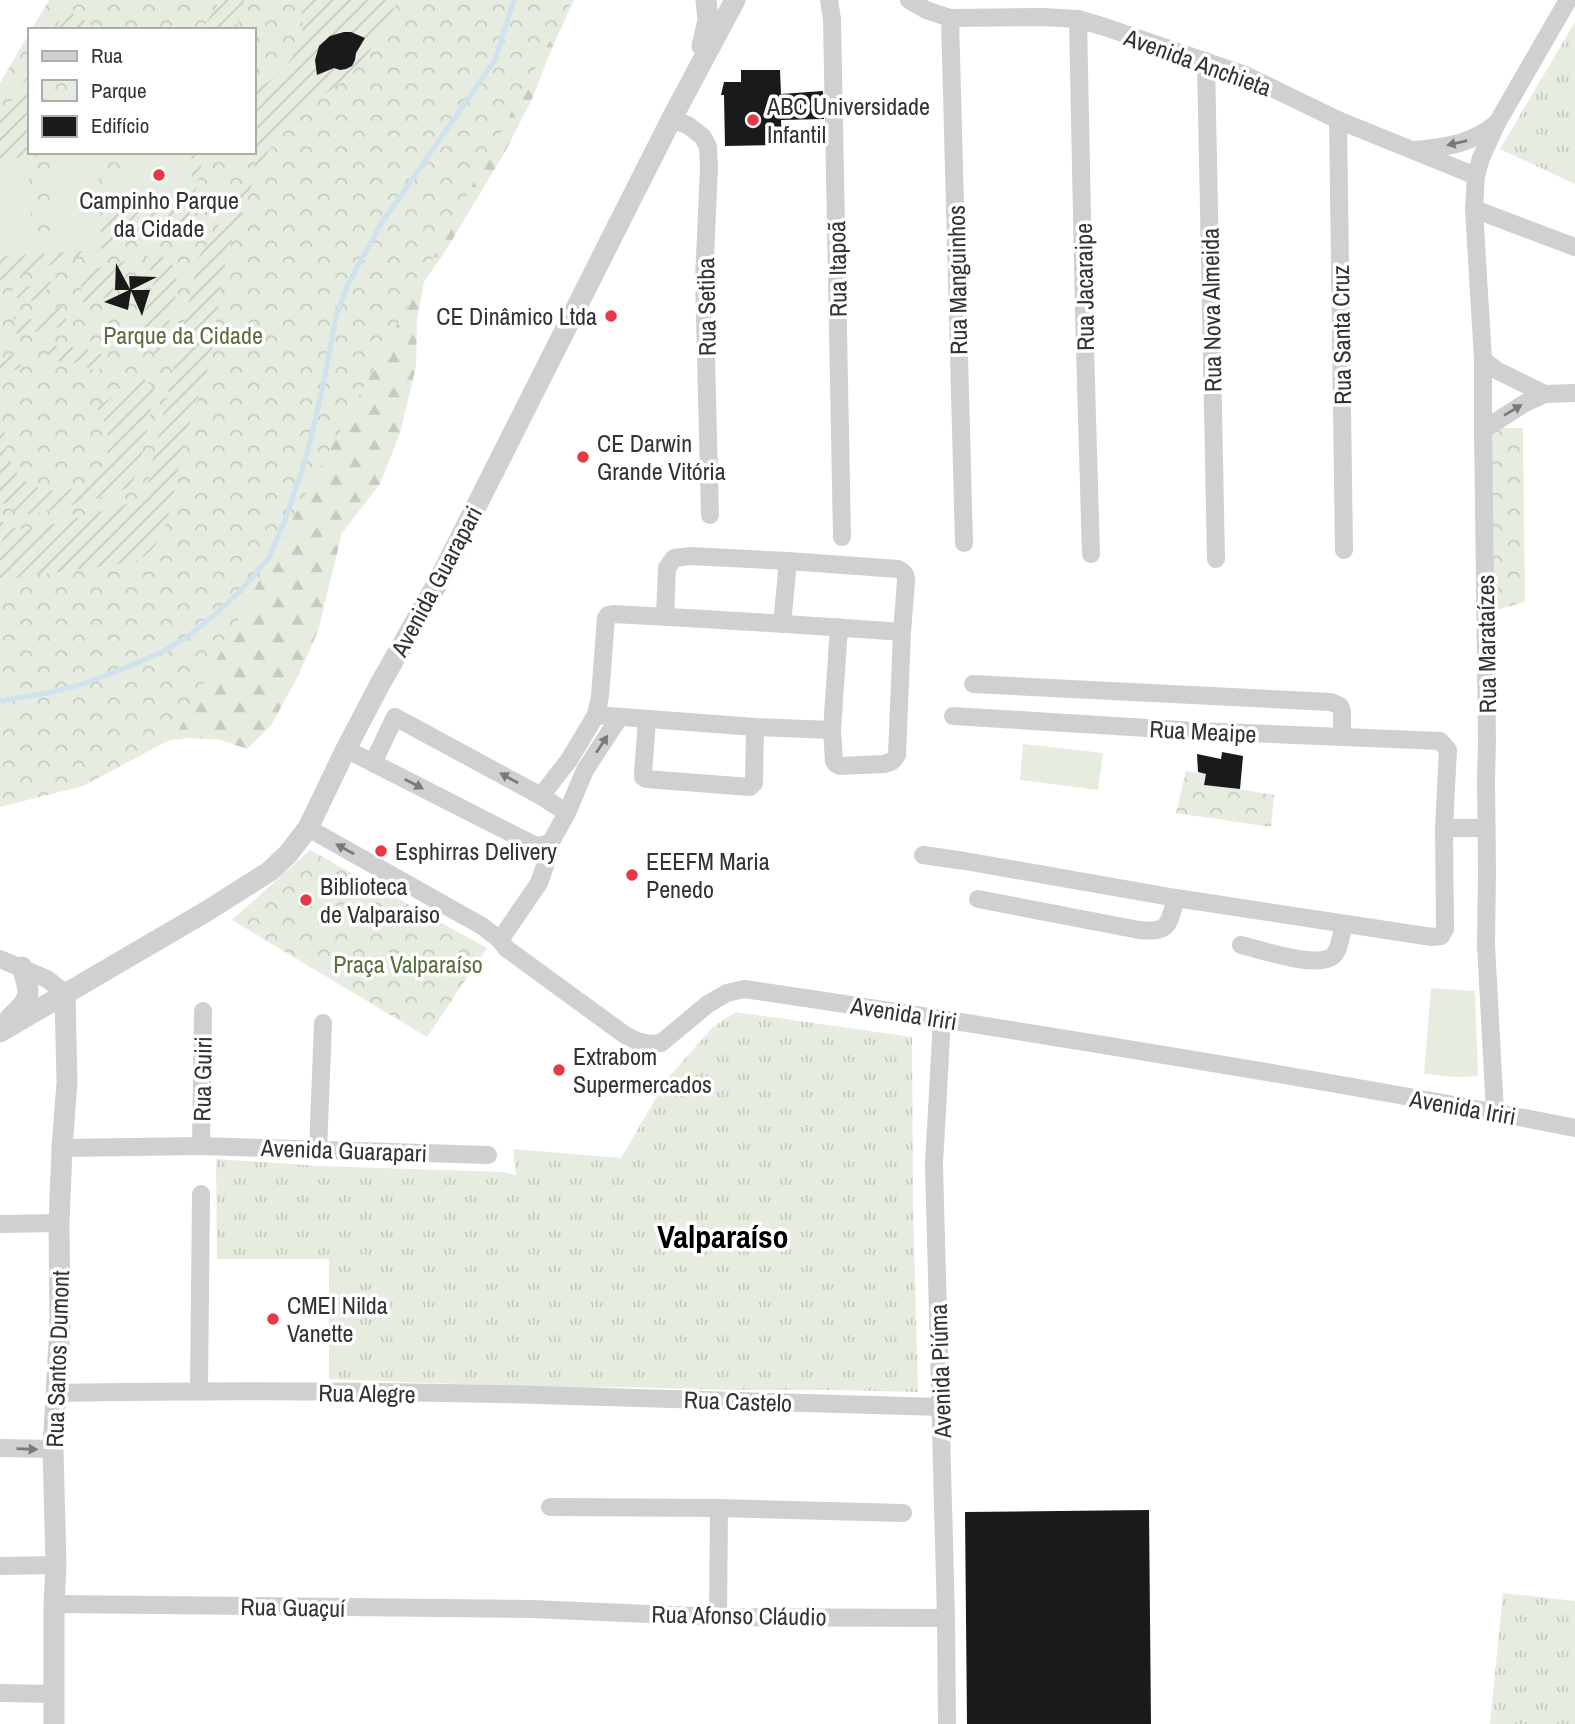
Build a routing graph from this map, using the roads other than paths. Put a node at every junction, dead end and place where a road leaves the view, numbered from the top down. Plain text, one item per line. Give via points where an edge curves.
1 (706, 0) edge
2 (735, 0) edge
3 (829, 0) edge
4 (909, 0) edge
5 (1568, 0) edge
6 (950, 18) junction
7 (1078, 19) junction
8 (1206, 61) junction
9 (697, 69) junction
10 (672, 118) junction
11 (1338, 120) junction
12 (1497, 123) junction
13 (1412, 150) junction
14 (1476, 176) junction
15 (1474, 209) junction
16 (1575, 247) edge
17 (1483, 360) junction
18 (1575, 393) edge
19 (1545, 394) junction
20 (1483, 430) junction
21 (710, 515) dead end
22 (842, 537) dead end
23 (964, 543) dead end
24 (1344, 551) dead end
25 (1091, 554) dead end
26 (1216, 559) dead end
27 (788, 561) junction
28 (665, 616) junction
29 (782, 624) junction
30 (839, 627) junction
31 (902, 632) junction
32 (973, 684) dead end
33 (370, 705) junction
34 (596, 715) junction
35 (953, 716) dead end
36 (395, 717) junction
37 (619, 718) junction
38 (647, 719) junction
39 (755, 727) junction
40 (832, 730) junction
41 (1342, 737) junction
42 (346, 749) junction
43 (373, 763) junction
44 (541, 796) junction
45 (567, 814) junction
46 (308, 828) junction
47 (1444, 828) junction
48 (1486, 828) junction
49 (547, 844) junction
50 (923, 855) dead end
51 (1176, 898) junction
52 (978, 899) dead end
53 (1344, 925) junction
54 (500, 940) junction
55 (1241, 946) dead end
56 (0, 959) edge
57 (22, 967) junction
58 (65, 993) junction
59 (203, 1011) dead end
60 (25, 1017) junction
61 (942, 1019) junction
62 (323, 1023) dead end
63 (66, 1024) junction
64 (1, 1032) edge
65 (1495, 1112) junction
66 (1575, 1128) edge
67 (201, 1146) junction
68 (62, 1149) junction
69 (318, 1150) junction
70 (488, 1155) dead end
71 (201, 1194) dead end
72 (60, 1223) junction
73 (0, 1224) edge
74 (200, 1391) junction
75 (56, 1393) junction
76 (534, 1395) joint
77 (941, 1407) junction
78 (0, 1448) edge
79 (53, 1449) junction
80 (550, 1507) dead end
81 (719, 1508) junction
82 (903, 1513) dead end
83 (56, 1565) junction
84 (0, 1566) edge
85 (54, 1604) junction
86 (532, 1609) joint
87 (718, 1616) junction
88 (946, 1618) junction
89 (0, 1693) edge
90 (55, 1694) junction
91 (54, 1724) edge
92 (947, 1724) edge

1 - 9 street, Avenida Guarapari via 708,20
2 - 9 street, Avenida Guarapari
3 - 22 street, Rua Itapoã
4 - 6 street, Avenida Anchieta
5 - 12 street, Rua Marataízes
6 - 7 street, Avenida Anchieta
6 - 23 street, Rua Manguinhos
7 - 8 street, Avenida Anchieta
7 - 25 street, Rua Jacaraipe
8 - 11 street, Avenida Anchieta
8 - 26 street, Rua Nova Almeida
9 - 10 street, Avenida Guarapari
10 - 21 street, Rua Setiba via 703,137 708,147 704,279
10 - 33 street, Avenida Guarapari via 437,584
11 - 13 street, Avenida Anchieta
11 - 24 street, Rua Santa Cruz
12 -> 13 street via 1465,142
12 - 14 street, Rua Marataízes
13 - 14 street, Avenida Anchieta
14 - 15 street, Rua Marataízes
15 - 16 street
15 - 17 street, Rua Marataízes
17 - 19 street
17 - 20 street, Rua Marataízes
18 - 19 street
20 -> 19 street
20 - 48 street, Rua Marataízes
27 - 28 street via 674,558 667,568
27 - 29 street
27 - 31 street via 903,572
28 - 29 street
28 - 34 street via 608,615
29 - 30 street
30 - 31 street
30 - 40 street
31 - 40 street via 894,761 840,766 834,761
32 - 41 street via 1331,702 1342,711
33 - 36 street
33 - 42 street, Avenida Guarapari
34 - 37 street
34 - 44 street
35 - 41 street, Rua Meaipe
36 - 43 street
44 -> 36 street
37 - 38 street
45 -> 37 street via 585,770
38 - 39 street
38 - 39 street via 643,778 750,787 754,783
39 - 40 street
41 - 47 street, Rua Meaipe via 1440,741 1448,750
42 - 43 street
42 - 46 street, Avenida Guarapari
43 -> 49 street via 536,846
44 - 45 street
45 - 49 street
54 -> 46 street, Avenida Iriri
46 - 58 street, Avenida Guarapari via 270,872
47 - 48 street
47 - 53 street via 1445,929 1441,936
48 - 65 street, Rua Marataízes via 1486,945
49 - 54 street via 540,883
50 - 51 street
51 - 52 street via 1168,923 1152,932
51 - 53 street
53 - 55 street via 1336,953 1320,961
54 - 61 street, Avenida Iriri via 625,1035 649,1044 662,1043 708,1004 744,989
56 - 57 street
57 - 58 street
57 - 64 street via 27,1001
58 - 60 street, Avenida Guarapari
58 - 63 street, Rua Santos Dumont
59 - 67 street, Rua Guiri
60 - 63 street
60 - 64 street, Avenida Guarapari
61 - 65 street, Avenida Iriri
61 - 77 street, Avenida Piúma via 934,1164
62 - 69 street
63 - 68 street, Rua Santos Dumont
65 - 66 street, Avenida Iriri
67 - 68 street, Avenida Guarapari
67 - 69 street, Avenida Guarapari
68 - 72 street, Rua Santos Dumont
69 - 70 street, Avenida Guarapari
71 - 74 street
72 - 73 street
72 - 75 street, Rua Santos Dumont
74 - 75 street, Rua Alegre
74 - 76 street, Rua Alegre
75 - 79 street, Rua Santos Dumont
76 - 77 street, Rua Castelo
77 - 88 street, Avenida Piúma
78 -> 79 street
79 - 83 street, Rua Santos Dumont
80 - 81 street
81 - 82 street
81 - 87 street
83 - 84 street
83 - 85 street, Rua Santos Dumont
85 - 86 street, Rua Guaçuí
85 - 90 street, Rua Santos Dumont
86 - 87 street, Rua Afonso Cláudio
87 - 88 street, Rua Afonso Cláudio
88 - 92 street, Avenida Piúma
89 - 90 street
90 - 91 street, Rua Santos Dumont

